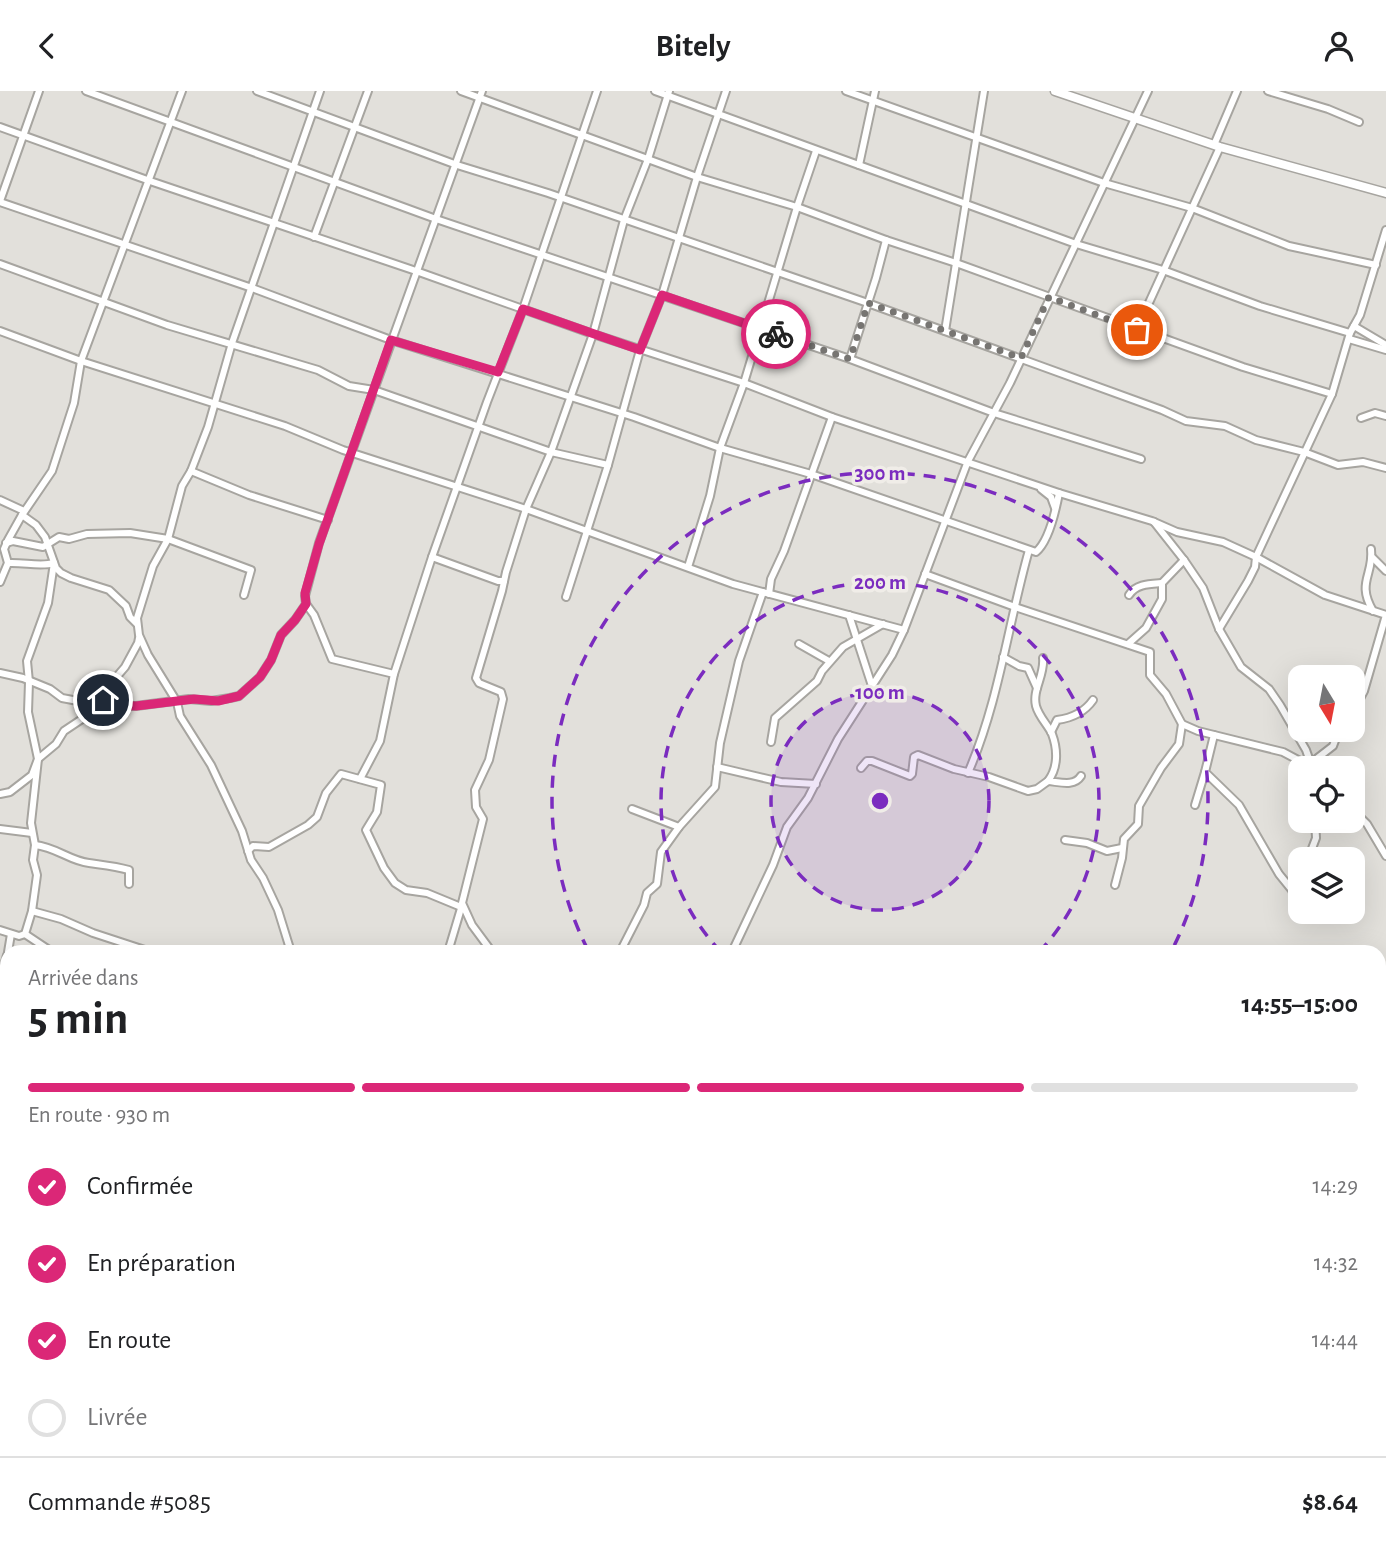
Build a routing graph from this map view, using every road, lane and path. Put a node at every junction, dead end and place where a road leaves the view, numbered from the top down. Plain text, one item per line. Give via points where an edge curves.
1 (39, 91) edge
2 (86, 91) edge
3 (182, 91) edge
4 (257, 91) edge
5 (320, 91) edge
6 (368, 91) edge
7 (461, 91) edge
8 (597, 91) edge
9 (655, 91) edge
10 (726, 91) edge
11 (846, 91) edge
12 (876, 91) edge
13 (984, 91) edge
14 (1055, 91) edge
15 (1148, 91) edge
16 (1237, 91) edge
17 (1268, 91) edge
18 (668, 93) edge
19 (481, 94) edge
20 (873, 101) junction
21 (312, 112) junction
22 (719, 114) junction
23 (1137, 118) junction
24 (1359, 122) dead end
25 (171, 123) junction
26 (0, 127) edge
27 (354, 127) junction
28 (22, 134) junction
29 (581, 135) junction
30 (976, 137) junction
31 (1217, 146) junction
32 (816, 151) junction
33 (648, 159) junction
34 (294, 165) junction
35 (457, 165) junction
36 (859, 165) junction
37 (697, 177) junction
38 (335, 180) junction
39 (150, 181) junction
40 (1104, 183) junction
41 (1386, 193) edge
42 (560, 197) junction
43 (0, 201) edge
44 (967, 203) junction
45 (797, 207) junction
46 (1192, 208) junction
47 (436, 219) junction
48 (624, 220) junction
49 (274, 223) junction
50 (1386, 230) edge
51 (314, 237) junction
52 (679, 239) junction
53 (886, 240) junction
54 (1076, 244) junction
55 (125, 245) junction
56 (541, 253) junction
57 (956, 263) junction
58 (0, 264) edge
59 (1376, 265) junction
60 (1163, 270) junction
61 (416, 271) junction
62 (778, 274) junction
63 (608, 276) junction
64 (251, 288) junction
65 (662, 295) junction
66 (1049, 297) junction
67 (104, 301) junction
68 (868, 303) junction
69 (523, 309) junction
70 (761, 328) junction
71 (1137, 330) junction
72 (0, 331) edge
73 (945, 331) junction
74 (593, 334) junction
75 (1350, 335) junction
76 (391, 340) junction
77 (232, 343) junction
78 (1386, 347) edge
79 (640, 350) junction
80 (1021, 358) junction
81 (850, 359) junction
82 (81, 361) junction
83 (498, 372) junction
84 (744, 383) junction
85 (374, 390) junction
86 (1332, 394) junction
87 (570, 396) junction
88 (213, 404) junction
89 (621, 413) junction
90 (994, 413) junction
91 (1386, 416) edge
92 (832, 417) junction
93 (1362, 418) dead end
94 (479, 426) junction
95 (720, 448) junction
96 (350, 451) junction
97 (1304, 451) junction
98 (551, 452) junction
99 (1141, 459) dead end
100 (968, 461) junction
101 (608, 465) junction
102 (1386, 468) edge
103 (191, 471) junction
104 (811, 474) junction
105 (1035, 485) junction
106 (456, 486) junction
107 (1059, 493) junction
108 (0, 500) edge
109 (526, 509) junction
110 (1055, 510) junction
111 (23, 513) junction
112 (328, 520) junction
113 (945, 520) junction
114 (1152, 521) junction
115 (587, 533) junction
116 (168, 539) junction
117 (9, 541) junction
118 (49, 544) junction
119 (1029, 550) junction
120 (432, 557) junction
121 (1256, 557) junction
122 (1184, 560) junction
123 (8, 563) junction
124 (54, 563) junction
125 (688, 567) junction
126 (1386, 572) edge
127 (925, 575) junction
128 (504, 581) junction
129 (0, 582) edge
130 (1162, 583) junction
131 (766, 593) junction
132 (244, 595) dead end
133 (1129, 596) dead end
134 (566, 597) dead end
135 (306, 604) junction
136 (1364, 604) junction
137 (1015, 607) junction
138 (849, 615) junction
139 (137, 624) junction
140 (883, 624) junction
141 (1219, 629) junction
142 (904, 630) junction
143 (139, 635) junction
144 (858, 638) junction
145 (799, 644) dead end
146 (1128, 644) junction
147 (1003, 657) junction
148 (1043, 658) dead end
149 (830, 661) junction
150 (0, 673) edge
151 (394, 674) junction
152 (29, 682) junction
153 (872, 686) junction
154 (1037, 688) junction
155 (1365, 688) edge
156 (1093, 701) dead end
157 (177, 702) junction
158 (101, 704) junction
159 (1182, 724) junction
160 (1051, 732) junction
161 (1214, 735) junction
162 (771, 742) dead end
163 (1334, 742) edge
164 (1291, 756) edge
165 (1308, 756) edge
166 (1322, 756) edge
167 (38, 759) junction
168 (717, 767) junction
169 (861, 768) dead end
170 (1205, 772) junction
171 (968, 773) junction
172 (1081, 776) dead end
173 (360, 779) junction
174 (1048, 781) junction
175 (816, 784) junction
176 (0, 794) edge
177 (1195, 805) dead end
178 (632, 810) dead end
179 (1365, 822) edge
180 (679, 827) junction
181 (0, 829) edge
182 (32, 834) junction
183 (1065, 840) dead end
184 (36, 845) junction
185 (1122, 848) junction
186 (248, 851) junction
187 (1386, 856) edge
188 (129, 884) dead end
189 (1115, 885) dead end
190 (1288, 885) edge
191 (462, 905) junction
192 (32, 911) junction
193 (0, 930) edge
194 (11, 934) junction
195 (25, 934) junction
196 (9, 945) edge
197 (42, 945) edge
198 (130, 945) edge
199 (289, 945) edge
200 (450, 945) edge
201 (487, 945) edge
202 (624, 945) edge
203 (735, 945) edge

1 - 28 street
2 - 25 street
3 - 25 street
4 - 21 street
5 - 21 street
6 - 27 street
7 - 19 street
8 - 29 street
9 - 18 street
10 - 22 street
11 - 20 street
12 - 20 street
13 - 30 street
14 - 23 street
15 - 23 street
16 - 31 street
17 - 24 street
18 - 22 street
18 - 33 street
19 - 29 street
19 - 35 street
20 - 30 street
20 - 36 street
21 - 27 street
21 - 34 street
22 - 32 street
22 - 37 street
23 - 31 street
23 - 40 street
25 - 34 street
25 - 39 street
26 - 28 street
27 - 35 street
27 - 38 street
28 - 39 street
28 - 43 street
29 - 33 street
29 - 42 street
30 - 40 street
30 - 44 street
31 - 41 street
31 - 46 street
32 - 36 street
32 - 45 street
33 - 37 street
33 - 48 street
34 - 38 street
34 - 49 street
35 - 42 street
35 - 47 street
36 - 44 street
37 - 45 street
37 - 52 street
38 - 47 street
38 - 51 street
39 - 49 street
39 - 55 street
40 - 46 street
40 - 54 street
42 - 48 street
42 - 56 street
43 - 55 street
44 - 54 street
44 - 57 street
45 - 53 street
45 - 62 street
46 - 59 street via 1289,246
46 - 60 street
47 - 56 street
47 - 61 street
48 - 52 street
48 - 63 street
49 - 51 street
49 - 64 street
50 - 59 street
51 - 61 street
52 - 62 street
52 - 65 street
53 - 57 street
53 - 68 street
54 - 60 street
54 - 66 street
55 - 64 street
55 - 67 street
56 - 63 street
56 - 69 street
57 - 66 street
57 - 73 street
58 - 67 street
59 - 75 street
60 - 71 street
60 - 75 street
61 - 69 street
61 - 76 street
62 - 68 street
62 - 70 street
63 - 65 street
63 - 74 street
64 - 76 street
64 - 77 street
65 - 70 street
65 - 79 street
66 - 71 street
66 - 80 street
67 - 77 street
67 - 82 street
68 - 73 street
68 - 81 street
69 - 74 street
69 - 83 street
70 - 81 street
70 - 84 street
71 - 86 street
72 - 82 street
73 - 80 street
74 - 79 street
74 - 87 street
75 - 78 street
75 - 78 street
75 - 86 street
76 - 83 street
76 - 85 street
77 - 85 street via 318,370 349,386
77 - 88 street
79 - 84 street
79 - 89 street
80 - 90 street
80 - 97 street via 1186,421 1225,426 1256,440
81 - 90 street
82 - 88 street
82 - 111 street via 74,403 52,471
83 - 87 street
83 - 94 street
84 - 92 street
84 - 95 street
85 - 94 street
85 - 96 street
86 - 97 street
87 - 89 street
87 - 98 street
88 - 96 street
88 - 103 street
89 - 95 street
89 - 101 street
90 - 99 street
90 - 100 street
91 - 93 street via 1375,413
92 - 100 street
92 - 104 street
94 - 98 street
94 - 106 street
95 - 104 street
95 - 125 street
96 - 106 street
96 - 112 street
97 - 102 street via 1338,465 1363,462
97 - 121 street
98 - 101 street
98 - 109 street
100 - 105 street
100 - 113 street
101 - 115 street
103 - 112 street
103 - 116 street via 182,486
104 - 113 street
104 - 131 street
105 - 107 street
105 - 110 street via 1051,497
106 - 109 street
106 - 120 street
107 - 110 street
107 - 114 street
108 - 111 street
109 - 115 street
109 - 128 street
110 - 119 street via 1041,548
111 - 117 street
111 - 118 street
112 - 135 street via 305,593
113 - 119 street
113 - 127 street
114 - 121 street
114 - 122 street
115 - 125 street
115 - 134 street
116 - 118 street via 130,533 87,534 57,538
116 - 132 street via 251,570
116 - 139 street via 153,566
117 - 118 street
117 - 123 street via 4,549
118 - 124 street
119 - 137 street
120 - 128 street
120 - 151 street
121 - 136 street via 1325,595
121 - 141 street via 1253,571
122 - 130 street
122 - 141 street via 1203,588
123 - 124 street
123 - 129 street
124 - 139 street via 71,578 109,590
124 - 152 street via 48,603 27,660
125 - 131 street
126 - 136 street via 1372,553
127 - 137 street
127 - 142 street
128 - 191 street via 476,678 501,692 503,699 489,760 475,790 476,807 483,819
130 - 133 street via 1139,586
130 - 146 street via 1162,599 1146,628
131 - 138 street
131 - 168 street via 739,661
135 - 151 street via 332,659
135 - 157 street via 281,635 260,677 239,696
136 - 155 street via 1386,615
137 - 146 street
137 - 147 street
138 - 140 street
138 - 144 street
139 - 143 street
140 - 142 street
140 - 144 street
141 - 165 street via 1241,667 1269,689
142 - 153 street
143 - 157 street
143 - 158 street
144 - 149 street
144 - 153 street
145 - 149 street
146 - 159 street via 1151,653 1150,675
147 - 154 street via 1028,668
147 - 171 street
148 - 154 street
149 - 162 street via 817,681 775,718
150 - 152 street
151 - 173 street via 380,741
152 - 158 street via 62,698
152 - 167 street
153 - 175 street
154 - 160 street via 1036,705
156 - 160 street via 1081,713 1055,722
157 - 158 street
157 - 186 street via 180,716 211,765
158 - 167 street via 64,731
159 - 161 street
159 - 185 street via 1179,744 1145,795 1138,824
160 - 174 street via 1057,759
161 - 164 street
161 - 170 street
163 - 166 street
167 - 176 street via 32,775
167 - 182 street
168 - 175 street via 781,782
168 - 180 street via 714,789
169 - 171 street via 872,761 910,776 918,755
170 - 177 street
170 - 190 street via 1239,805
171 - 174 street via 1028,791
172 - 174 street via 1072,783
173 - 186 street via 341,774 308,825 269,846
173 - 191 street via 381,785 377,812 366,830 395,883
175 - 203 street via 787,827
178 - 180 street
179 - 187 street
180 - 202 street via 661,852 658,880 647,893
181 - 182 street
182 - 184 street
183 - 185 street via 1107,852
184 - 188 street via 87,863 129,870
184 - 192 street
185 - 189 street
186 - 199 street via 278,909
191 - 200 street
191 - 201 street
192 - 195 street
192 - 198 street
193 - 194 street
194 - 195 street
194 - 196 street
195 - 197 street

